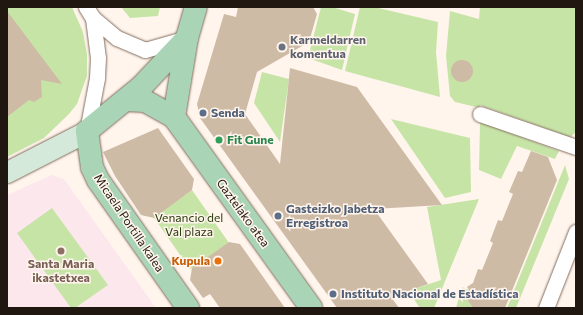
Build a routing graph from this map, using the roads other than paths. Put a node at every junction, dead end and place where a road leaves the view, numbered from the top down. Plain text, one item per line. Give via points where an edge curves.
1 (196, 7) edge
2 (90, 12) edge
3 (187, 38) junction
4 (126, 100) junction
5 (480, 114) dead end
6 (174, 117) junction
7 (87, 131) junction
8 (576, 146) edge
9 (7, 172) edge
10 (576, 232) edge
11 (188, 308) edge
12 (311, 308) edge
13 (546, 308) edge

1 - 3 main road
2 - 3 street via 117,38 145,50
2 - 7 street via 97,40 98,65
3 - 4 main road
3 - 6 main road
4 - 6 main road, Gaztelako atea via 145,101
4 - 7 main road
5 - 8 street
6 - 12 main road, Gaztelako atea
7 - 9 main road
7 - 11 main road, Micaela Portilla kalea via 92,168 98,180
10 - 13 street

